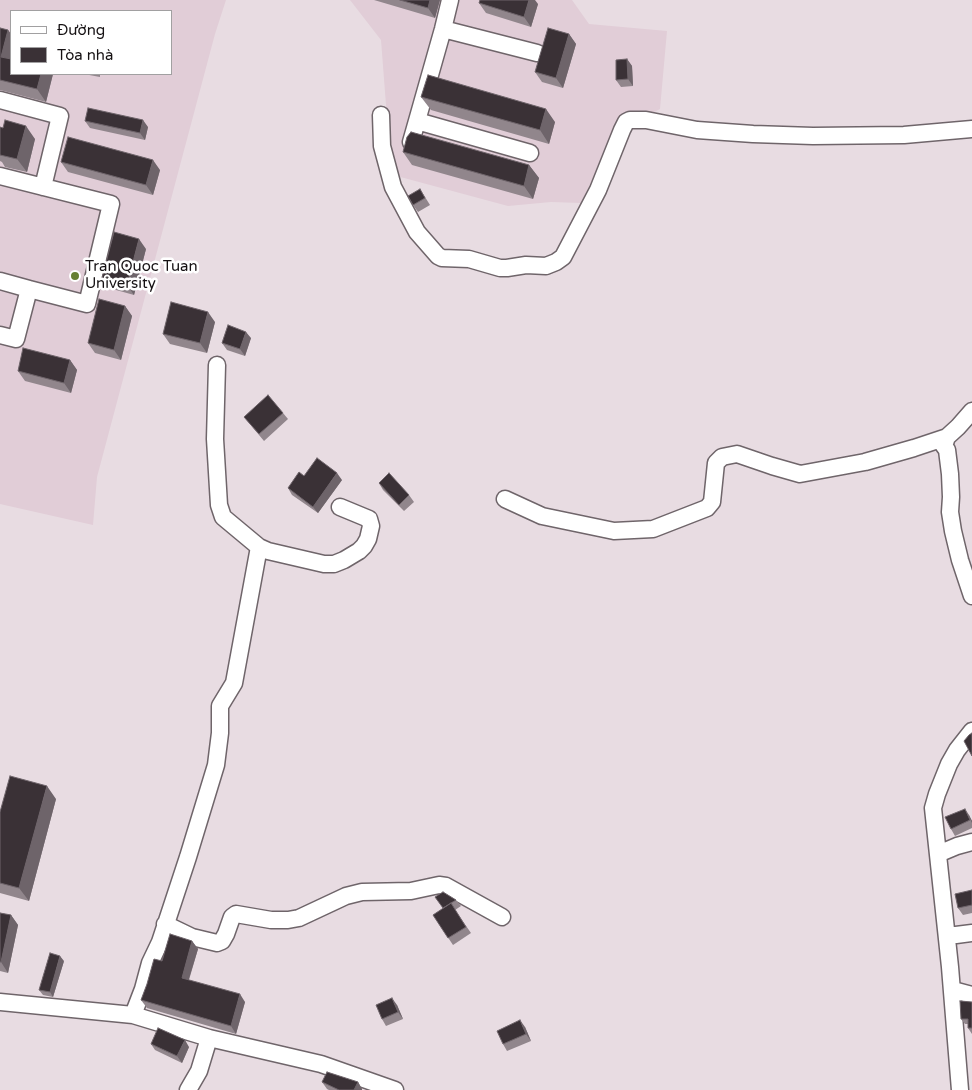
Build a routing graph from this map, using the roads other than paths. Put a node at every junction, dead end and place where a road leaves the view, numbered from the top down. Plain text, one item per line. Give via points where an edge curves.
1 (450, 0) edge
2 (443, 29) junction
3 (537, 53) dead end
4 (0, 100) edge
5 (381, 116) dead end
6 (417, 121) junction
7 (972, 130) edge
8 (411, 142) edge
9 (530, 153) dead end
10 (0, 176) edge
11 (43, 187) junction
12 (0, 281) edge
13 (29, 289) junction
14 (0, 335) edge
15 (217, 365) dead end
16 (972, 411) edge
17 (947, 437) junction
18 (506, 499) dead end
19 (340, 507) dead end
20 (259, 547) junction
21 (972, 596) edge
22 (972, 731) edge
23 (972, 842) edge
24 (938, 854) junction
25 (502, 917) dead end
26 (165, 924) junction
27 (972, 933) edge
28 (947, 935) junction
29 (952, 990) junction
30 (972, 995) edge
31 (0, 1002) edge
32 (133, 1015) junction
33 (209, 1038) junction
34 (188, 1090) edge
35 (395, 1090) edge
36 (960, 1090) edge

1 - 2 street
2 - 3 street
2 - 6 street
4 - 11 street via 60,116
5 - 7 street via 382,146 393,187 417,232 442,258 469,258 500,268 546,266 563,257 598,190 622,130 630,120 697,130 813,136
6 - 8 street
6 - 9 street
10 - 11 street
11 - 13 street via 112,204 87,304
12 - 13 street
13 - 14 street via 16,338
15 - 20 street via 215,438 219,509 227,521
16 - 17 street
17 - 18 street via 865,462 800,474 736,454 722,457 716,464 712,502 707,508 653,529 614,531 542,516
17 - 21 street via 944,446 950,474 950,512
19 - 20 street via 369,519 371,526 364,546 339,563 324,564
20 - 26 street via 234,683 220,706 216,765
22 - 24 street via 949,764 937,794 934,808
23 - 24 street
24 - 28 street
25 - 26 street via 446,886 440,886 411,891 362,892 288,920 236,914 222,941 217,943 192,937
26 - 32 street
27 - 28 street
28 - 29 street
29 - 30 street
29 - 36 street
31 - 32 street
32 - 33 street
33 - 34 street via 199,1071
33 - 35 street via 321,1064

